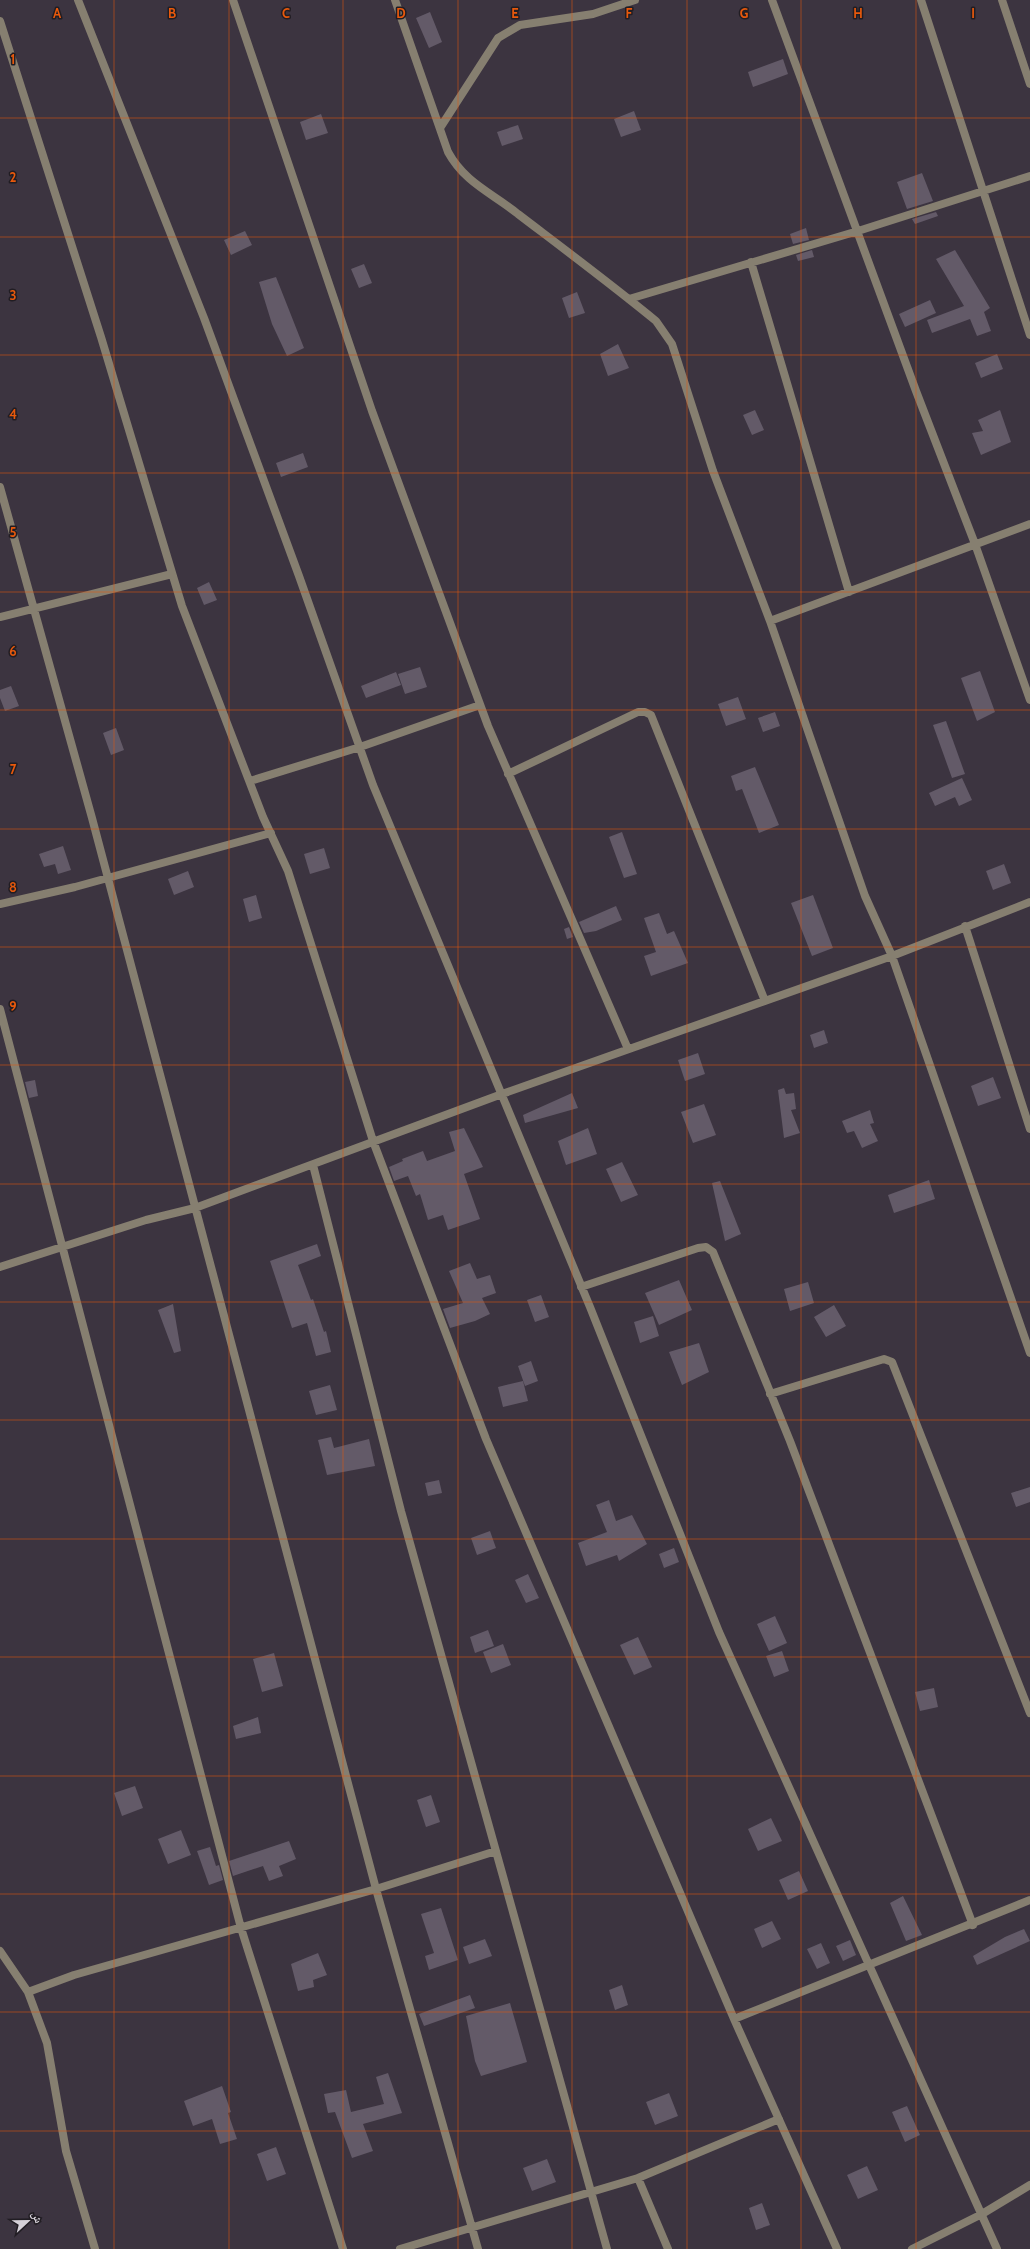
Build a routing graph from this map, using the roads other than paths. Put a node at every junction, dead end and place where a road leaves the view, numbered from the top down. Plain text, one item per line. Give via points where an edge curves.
1 (78, 0) edge
2 (233, 0) edge
3 (395, 0) edge
4 (635, 0) edge
5 (772, 0) edge
6 (921, 0) edge
7 (1002, 0) edge
8 (0, 21) edge
9 (1030, 84) edge
10 (440, 128) junction
11 (1030, 176) edge
12 (984, 192) junction
13 (858, 231) junction
14 (750, 262) junction
15 (629, 299) junction
16 (1030, 335) edge
17 (0, 487) edge
18 (1030, 524) edge
19 (975, 544) junction
20 (172, 574) junction
21 (849, 592) junction
22 (33, 609) junction
23 (0, 617) edge
24 (770, 621) junction
25 (1030, 700) edge
26 (480, 705) junction
27 (360, 747) junction
28 (508, 774) junction
29 (250, 781) junction
30 (271, 833) junction
31 (108, 878) junction
32 (1030, 902) edge
33 (0, 904) edge
34 (965, 926) junction
35 (892, 956) junction
36 (765, 1001) junction
37 (0, 1010) edge
38 (628, 1049) junction
39 (502, 1094) junction
40 (1030, 1129) edge
41 (373, 1141) junction
42 (313, 1165) junction
43 (195, 1208) junction
44 (63, 1247) junction
45 (0, 1267) edge
46 (581, 1287) junction
47 (1030, 1354) edge
48 (770, 1394) junction
49 (1030, 1713) edge
50 (496, 1852) junction
51 (376, 1889) junction
52 (1030, 1900) edge
53 (973, 1925) junction
54 (241, 1928) junction
55 (0, 1951) edge
56 (868, 1964) junction
57 (28, 1992) junction
58 (734, 2019) junction
59 (779, 2118) junction
60 (638, 2178) junction
61 (1030, 2185) edge
62 (592, 2193) junction
63 (982, 2214) junction
64 (473, 2228) junction
65 (95, 2249) edge
66 (343, 2249) edge
67 (400, 2249) edge
68 (478, 2249) edge
69 (606, 2249) edge
70 (668, 2249) edge
71 (837, 2249) edge
72 (912, 2249) edge
73 (997, 2249) edge

1 - 27 street via 204,318
2 - 26 street via 372,411
3 - 10 street
4 - 10 street via 607,11 520,25 507,31 498,38
5 - 13 street
6 - 12 street
7 - 9 street
8 - 20 street via 99,330
10 - 15 street via 448,152 456,167 467,179 506,205
11 - 12 street
12 - 13 street
12 - 16 street
13 - 14 street
13 - 19 street
14 - 15 street
14 - 21 street
15 - 24 street via 656,321 672,344 713,471
17 - 22 street
18 - 19 street
19 - 21 street
19 - 25 street
20 - 22 street
20 - 29 street
21 - 24 street
22 - 23 street
22 - 31 street
24 - 35 street via 865,896
26 - 27 street
26 - 28 street
27 - 29 street
27 - 39 street via 373,785
28 - 36 street via 638,712 652,715
28 - 38 street
29 - 30 street
30 - 31 street
30 - 41 street via 288,871
31 - 33 street
31 - 43 street
32 - 34 street
34 - 35 street
34 - 40 street
35 - 36 street
35 - 47 street
36 - 38 street
37 - 44 street
38 - 39 street
39 - 41 street
39 - 46 street
41 - 42 street
41 - 58 street via 486,1439
42 - 43 street
42 - 50 street via 401,1511
43 - 44 street via 146,1220
43 - 51 street
44 - 45 street
44 - 54 street
46 - 48 street via 706,1247 713,1252
46 - 56 street via 718,1632
48 - 49 street via 884,1359 892,1362
48 - 53 street
50 - 51 street
50 - 62 street
51 - 54 street
51 - 64 street
52 - 53 street
53 - 56 street
54 - 57 street via 74,1975
54 - 66 street
55 - 57 street
56 - 58 street
56 - 63 street
57 - 65 street via 47,2043 66,2151
58 - 59 street
59 - 60 street
59 - 71 street
60 - 62 street
60 - 70 street
61 - 63 street
62 - 64 street
62 - 69 street
63 - 72 street
63 - 73 street
64 - 67 street
64 - 68 street

